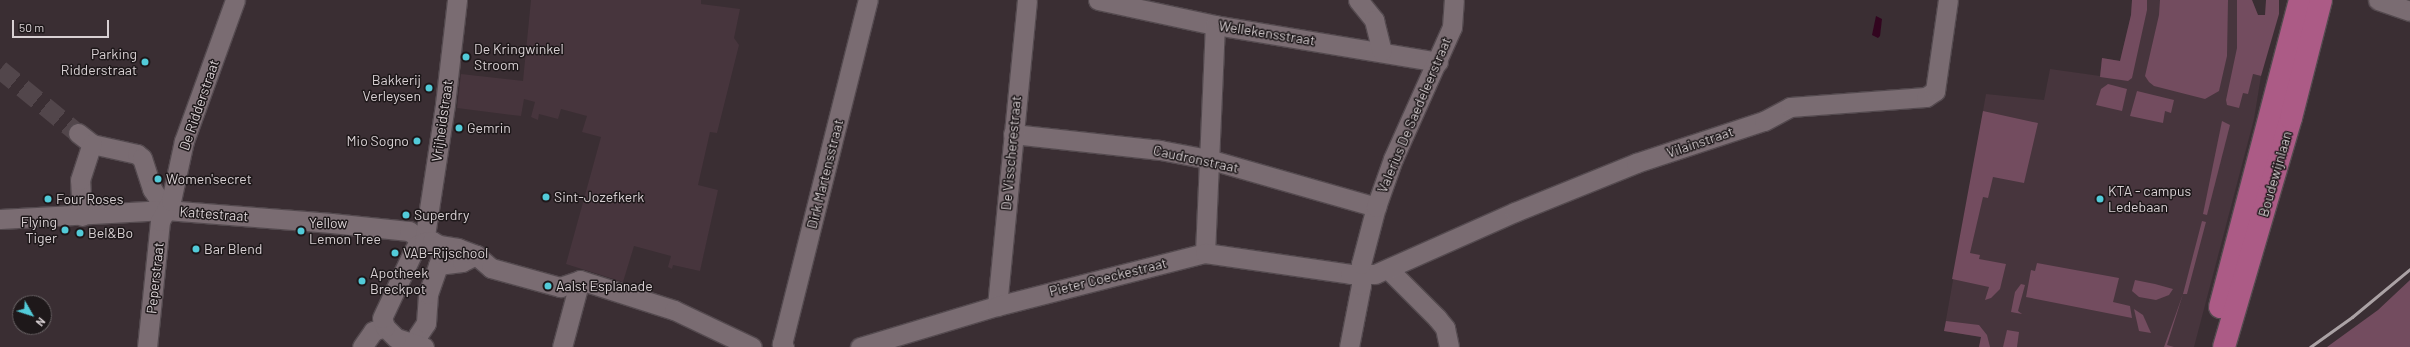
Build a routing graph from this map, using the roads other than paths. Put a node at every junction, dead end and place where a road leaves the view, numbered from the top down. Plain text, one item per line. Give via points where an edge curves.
1 (235, 0) edge
2 (457, 0) edge
3 (868, 0) edge
4 (1027, 0) edge
5 (1098, 0) edge
6 (1358, 0) edge
7 (1454, 0) edge
8 (1948, 0) edge
9 (2322, 0) edge
10 (2378, 0) edge
11 (2410, 11) edge
12 (2304, 15) edge
13 (1215, 25) junction
14 (1382, 51) junction
15 (1438, 62) junction
16 (1013, 134) junction
17 (1208, 159) junction
18 (1376, 207) junction
19 (166, 210) junction
20 (82, 216) junction
21 (0, 220) edge
22 (431, 243) junction
23 (1205, 253) junction
24 (476, 254) junction
25 (438, 265) junction
26 (1389, 270) junction
27 (1362, 275) junction
28 (580, 280) junction
29 (997, 306) junction
30 (385, 328) junction
31 (419, 346) edge
32 (147, 347) edge
33 (362, 347) edge
34 (562, 347) edge
35 (752, 347) edge
36 (784, 347) edge
37 (860, 347) edge
38 (1349, 347) edge
39 (1449, 347) edge
40 (2209, 347) edge
41 (2224, 347) edge

1 - 19 street, De Ridderstraat via 184,141 171,201
2 - 22 street, Vrijheidstraat
3 - 36 street, Dirk Martensstraat via 782,344
4 - 16 street, De Visscherestraat
5 - 13 street, Wellekensstraat
6 - 14 street via 1374,20
7 - 15 street, Valerius De Saedeleerstraat via 1452,27
8 - 26 street, Vilainstraat via 1935,91 1926,96 1790,107 1764,121 1636,163 1515,212 1407,259
9 - 12 main road, Boudewijnlaan
10 - 11 street
12 - 40 main road, Boudewijnlaan
12 - 41 main road, Boudewijnlaan via 2275,177
13 - 14 street, Wellekensstraat
13 - 17 street
14 - 15 street, Wellekensstraat
15 - 18 street, Valerius De Saedeleerstraat via 1393,159
16 - 17 street, Caudronstraat via 1160,150
16 - 29 street, De Visscherestraat
17 - 18 street, Caudronstraat
17 - 23 street
18 - 27 street, Valerius De Saedeleerstraat via 1361,264
19 - 20 street, Kattestraat
19 - 20 street via 152,189 142,158 137,154 85,138 80,180
19 - 22 street, Kattestraat via 324,222 409,232
19 - 32 street, Peperstraat via 160,221
20 - 21 street, Kattestraat
22 - 24 street
22 - 25 street, Vrijheidstraat via 442,254
22 - 30 street via 417,245 412,254 382,318
23 - 27 street, Pieter Coeckestraat
23 - 29 street, Pieter Coeckestraat
24 - 25 street via 462,262
24 - 28 street via 490,268 560,286
25 - 31 street, Vrijheidstraat via 428,294 426,323 418,335
26 - 27 street, Pieter Coeckestraat
26 - 39 street via 1445,328
27 - 38 street, Valerius De Saedeleerstraat
28 - 34 street
28 - 35 street via 674,310
29 - 37 street, Pieter Coeckestraat
30 - 31 street via 396,338
30 - 33 street via 373,331

